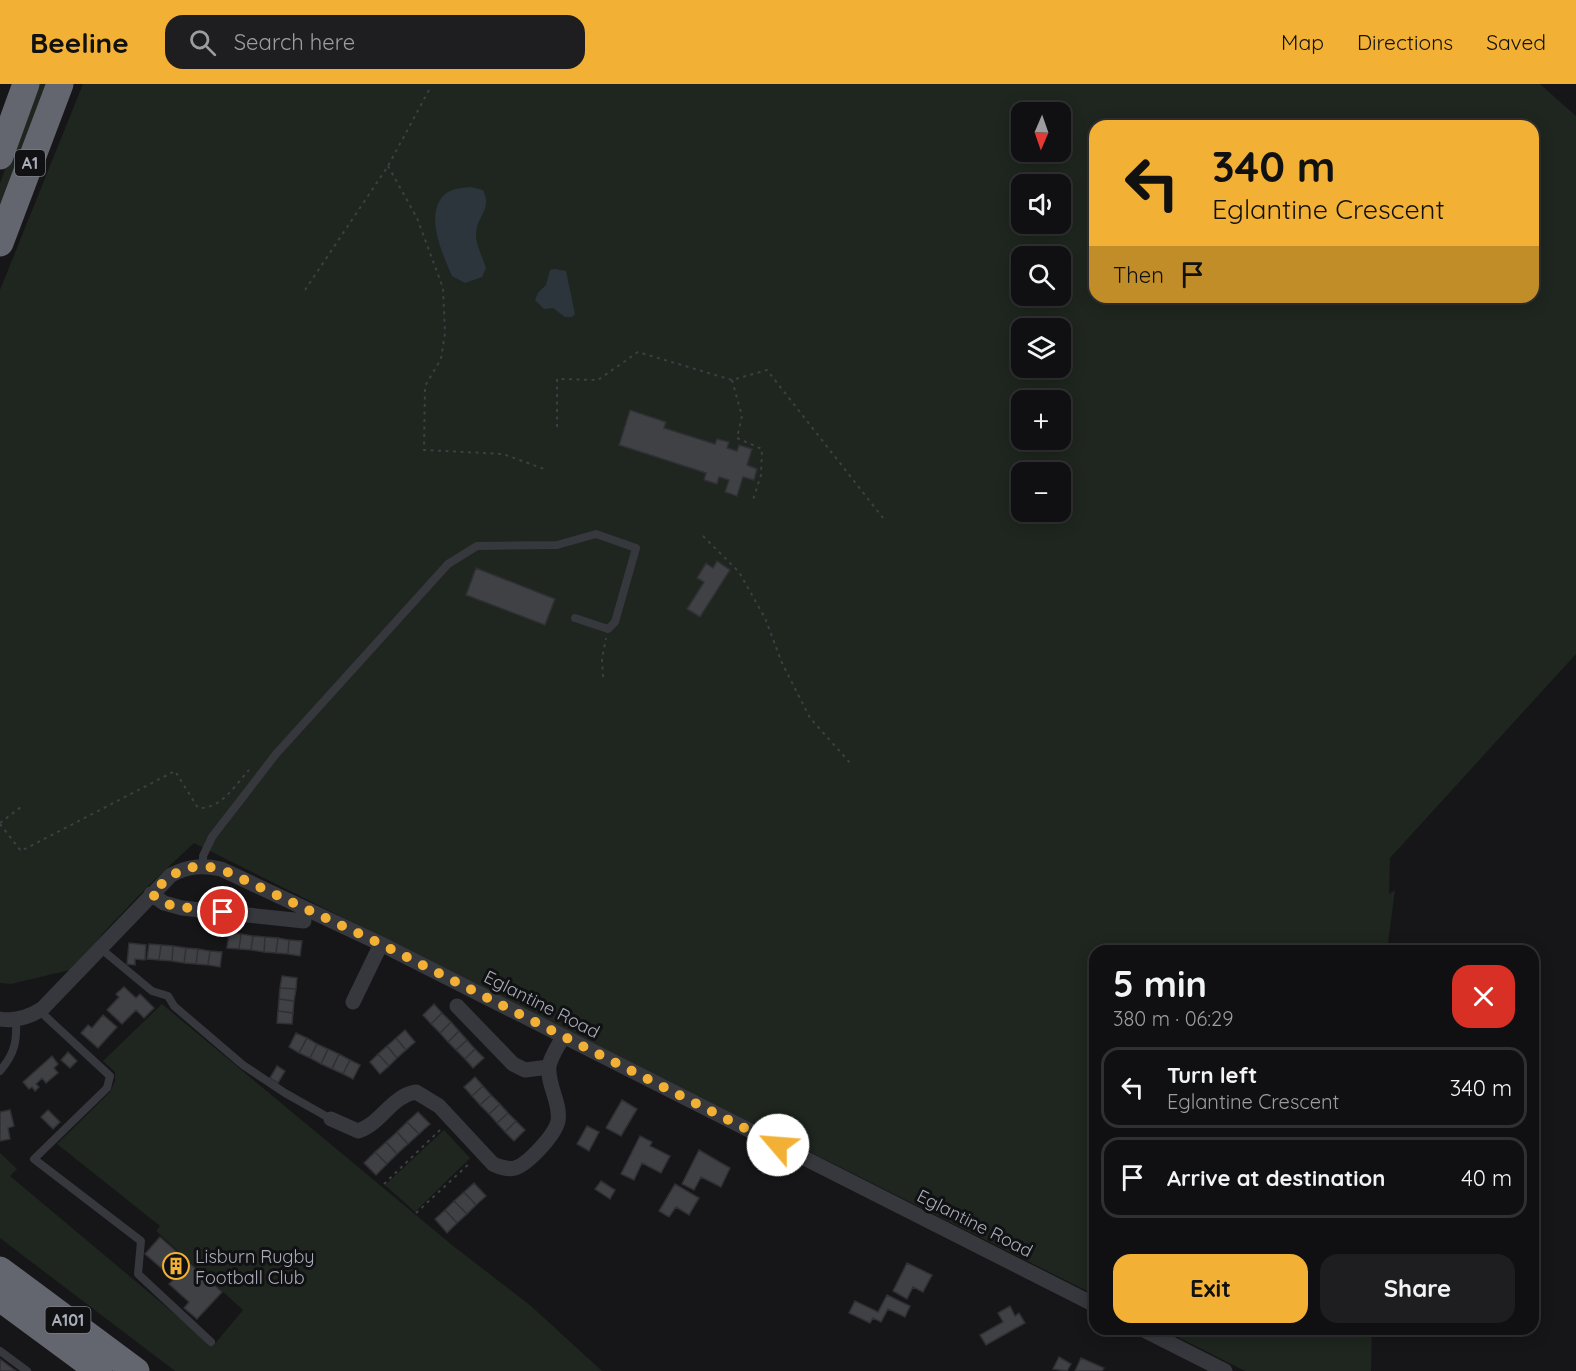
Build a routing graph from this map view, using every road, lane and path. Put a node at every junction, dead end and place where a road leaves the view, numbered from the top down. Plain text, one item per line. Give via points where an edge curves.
1 (26, 84) edge
2 (60, 84) edge
3 (429, 90) dead end
4 (0, 156) edge
5 (388, 166) junction
6 (6, 211) edge
7 (0, 243) edge
8 (305, 290) dead end
9 (732, 380) junction
10 (557, 427) dead end
11 (547, 470) dead end
12 (752, 503) dead end
13 (883, 518) dead end
14 (703, 536) dead end
15 (575, 618) dead end
16 (608, 629) junction
17 (603, 677) dead end
18 (852, 765) dead end
19 (249, 770) dead end
20 (21, 807) dead end
21 (0, 823) edge
22 (203, 865) junction
23 (151, 894) junction
24 (304, 921) dead end
25 (381, 944) junction
26 (100, 948) junction
27 (353, 1002) dead end
28 (457, 1006) dead end
29 (42, 1009) junction
30 (0, 1019) edge
31 (16, 1019) junction
32 (563, 1037) junction
33 (549, 1067) junction
34 (0, 1071) edge
35 (331, 1119) joint
36 (452, 1120) junction
37 (482, 1152) junction
38 (384, 1184) dead end
39 (416, 1213) dead end
40 (0, 1270) edge
41 (0, 1298) edge
42 (1089, 1302) edge
43 (1154, 1335) edge
44 (212, 1342) dead end
45 (0, 1351) edge
46 (27, 1371) edge
47 (99, 1371) edge
48 (136, 1371) edge
49 (1225, 1371) edge

1 - 4 highway, A1
2 - 6 highway, A1
3 - 5 path
5 - 8 path
5 - 11 path via 417,218 444,288 441,359 425,386 424,450 503,454
6 - 7 highway, A1
9 - 10 path via 639,352 598,380 557,379
9 - 12 path via 742,416 737,438 762,449 761,475
9 - 13 path via 767,370
14 - 18 path via 739,572 765,618 810,718
15 - 16 lane
16 - 17 path
16 - 22 lane via 615,622 636,548 596,534 557,545 477,546 448,564 276,754 212,837
19 - 21 path via 218,804 207,808 198,808 175,771 21,851
20 - 21 path
22 - 23 street via 171,875
22 - 25 street, Eglantine Road via 246,880
23 - 24 street via 182,908
23 - 26 street
25 - 27 street
25 - 32 street, Eglantine Road
26 - 29 street
26 - 35 lane via 152,991 168,996 174,1006 243,1065
28 - 33 street via 513,1064 525,1070
29 - 31 street
29 - 44 lane via 110,1076 107,1088 34,1159 141,1241 138,1274
30 - 31 street
31 - 34 lane via 13,1054
32 - 33 street
32 - 42 street, Eglantine Road
33 - 37 street via 558,1111 558,1123 549,1139 517,1167 500,1167
35 - 36 street via 358,1131 369,1127 404,1094 416,1092 439,1106
36 - 37 street
36 - 38 path
37 - 39 path
40 - 48 highway, A101
41 - 47 highway, A101
43 - 49 street
45 - 46 lane

